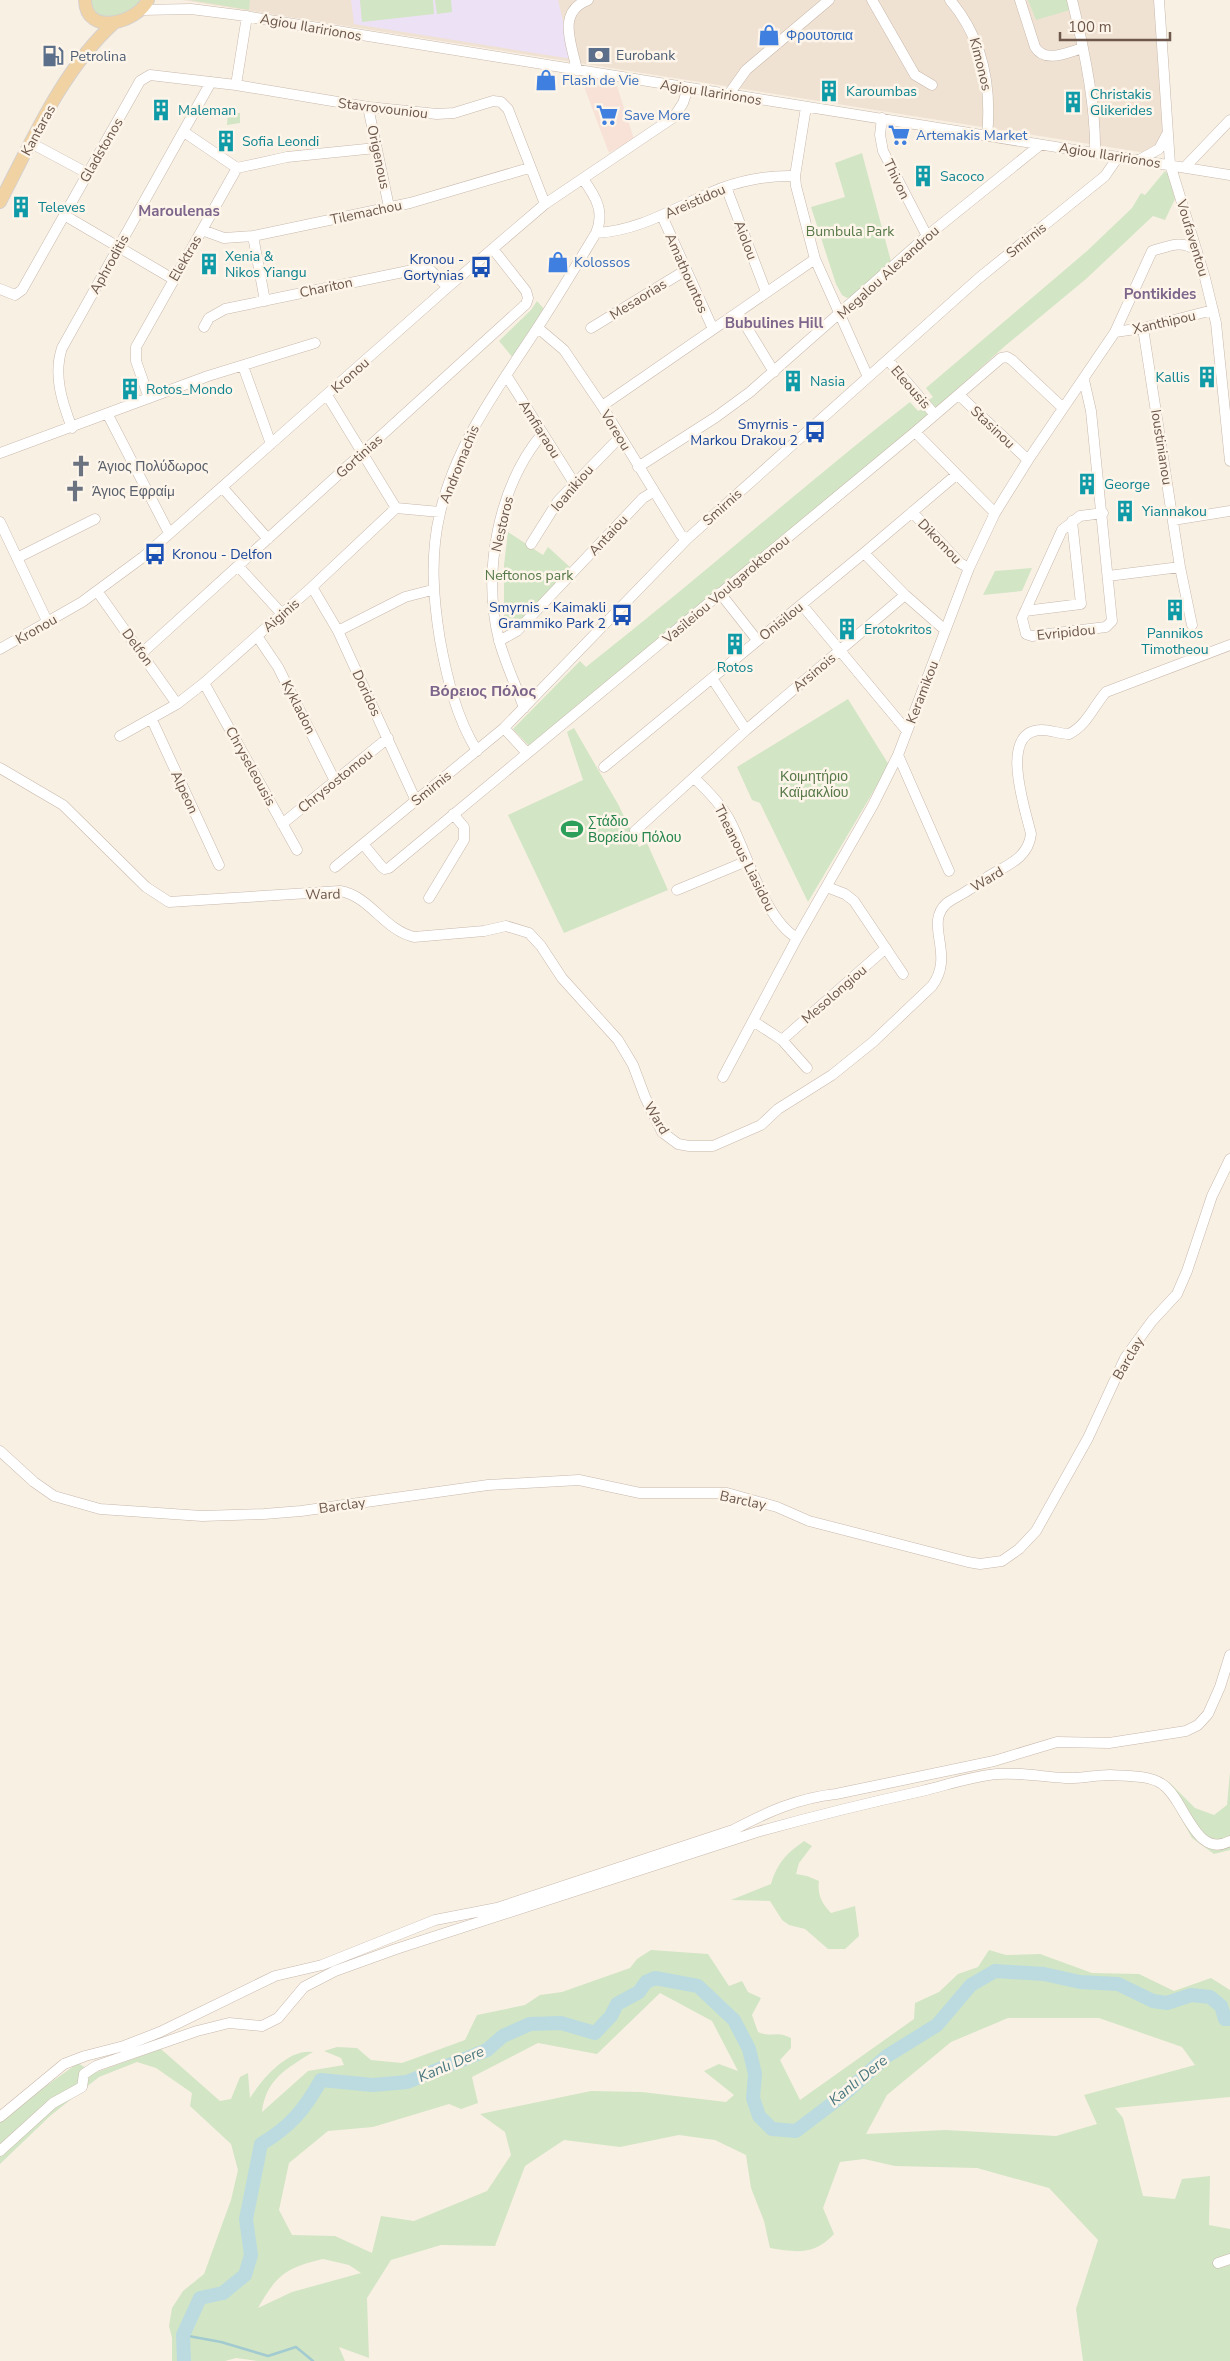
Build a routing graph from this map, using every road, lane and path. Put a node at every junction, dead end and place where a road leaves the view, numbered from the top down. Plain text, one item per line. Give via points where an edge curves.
1 (167, 0) edge
2 (588, 0) edge
3 (829, 0) edge
4 (872, 0) edge
5 (950, 0) edge
6 (1020, 0) edge
7 (1072, 0) edge
8 (1159, 0) edge
9 (144, 5) edge
10 (84, 6) edge
11 (191, 9) junction
12 (247, 16) junction
13 (114, 23) junction
14 (1083, 48) junction
15 (80, 61) junction
16 (577, 70) junction
17 (154, 74) joint
18 (211, 82) junction
19 (236, 85) junction
20 (932, 85) dead end
21 (688, 88) junction
22 (729, 94) junction
23 (368, 107) junction
24 (806, 107) junction
25 (882, 118) junction
26 (1230, 120) edge
27 (184, 132) junction
28 (1168, 133) junction
29 (987, 136) junction
30 (30, 143) junction
31 (1040, 144) junction
32 (376, 148) junction
33 (1095, 152) junction
34 (1118, 157) junction
35 (1138, 160) junction
36 (1170, 164) junction
37 (1185, 167) junction
38 (238, 168) junction
39 (529, 168) junction
40 (87, 173) junction
41 (1230, 175) edge
42 (795, 176) junction
43 (584, 179) junction
44 (726, 187) junction
45 (0, 202) edge
46 (545, 204) junction
47 (389, 207) junction
48 (64, 215) junction
49 (662, 216) junction
50 (1189, 226) junction
51 (202, 230) junction
52 (596, 233) junction
53 (252, 236) junction
54 (927, 236) junction
55 (1176, 244) junction
56 (118, 246) junction
57 (493, 249) junction
58 (1197, 251) junction
59 (815, 259) junction
60 (686, 270) junction
61 (173, 279) junction
62 (448, 287) junction
63 (0, 289) edge
64 (766, 292) junction
65 (264, 301) junction
66 (1214, 310) junction
67 (738, 313) junction
68 (839, 316) junction
69 (204, 327) dead end
70 (538, 328) junction
71 (591, 328) dead end
72 (1143, 328) junction
73 (713, 329) junction
74 (1115, 332) junction
75 (315, 343) dead end
76 (888, 360) junction
77 (242, 366) junction
78 (774, 372) junction
79 (506, 375) junction
80 (868, 377) junction
81 (1084, 380) junction
82 (328, 395) junction
83 (959, 395) junction
84 (149, 398) junction
85 (602, 406) junction
86 (1063, 408) junction
87 (934, 414) junction
88 (108, 415) junction
89 (72, 428) junction
90 (915, 432) junction
91 (542, 434) junction
92 (620, 437) junction
93 (271, 444) junction
94 (363, 452) junction
95 (0, 453) edge
96 (1028, 460) junction
97 (1230, 461) edge
98 (638, 467) junction
99 (956, 475) junction
100 (574, 483) junction
101 (222, 487) junction
102 (653, 492) junction
103 (396, 508) junction
104 (1230, 511) edge
105 (440, 512) junction
106 (912, 512) junction
107 (996, 513) junction
108 (1103, 513) junction
109 (95, 519) dead end
110 (1072, 520) junction
111 (1173, 520) junction
112 (0, 522) edge
113 (169, 533) junction
114 (268, 539) junction
115 (686, 539) junction
116 (530, 544) dead end
117 (864, 553) junction
118 (17, 558) junction
119 (238, 566) junction
120 (1180, 567) junction
121 (969, 568) junction
122 (1108, 576) junction
123 (312, 587) junction
124 (432, 590) junction
125 (97, 591) junction
126 (720, 593) junction
127 (905, 595) junction
128 (802, 604) junction
129 (1025, 611) junction
130 (282, 614) junction
131 (48, 623) junction
132 (1192, 625) dead end
133 (945, 630) junction
134 (338, 631) junction
135 (257, 636) junction
136 (757, 640) junction
137 (499, 641) junction
138 (1230, 645) edge
139 (0, 649) edge
140 (840, 650) junction
141 (142, 652) junction
142 (712, 678) junction
143 (204, 683) junction
144 (177, 704) junction
145 (524, 708) junction
146 (152, 720) junction
147 (504, 728) junction
148 (746, 730) junction
149 (907, 731) junction
150 (120, 736) dead end
151 (388, 738) junction
152 (477, 751) junction
153 (527, 753) junction
154 (898, 755) junction
155 (604, 766) dead end
156 (0, 768) edge
157 (694, 778) junction
158 (335, 781) junction
159 (416, 801) junction
160 (453, 814) junction
161 (282, 824) junction
162 (635, 831) dead end
163 (363, 844) junction
164 (297, 850) dead end
165 (747, 861) junction
166 (219, 865) dead end
167 (335, 867) dead end
168 (949, 871) dead end
169 (826, 887) junction
170 (677, 890) dead end
171 (429, 898) dead end
172 (797, 938) junction
173 (886, 948) junction
174 (904, 974) dead end
175 (753, 1021) junction
176 (782, 1040) junction
177 (807, 1068) dead end
178 (723, 1077) dead end
179 (1230, 1159) edge
180 (0, 1451) edge
181 (1230, 1655) edge
182 (1230, 1841) edge
183 (0, 2118) edge
184 (0, 2152) edge
185 (1230, 2259) edge
186 (1218, 2263) dead end

1 - 11 street, Agiou Ilaririonos
2 - 16 street via 573,8 568,18
3 - 22 street via 746,70
4 - 20 street via 915,75
5 - 29 street, Kimonos via 968,24 980,54 989,100
6 - 14 street via 1035,47 1040,53 1049,56
7 - 14 street
8 - 28 street, Voufaventou
9 - 11 street, Agiou Ilaririonos
9 - 13 main road, Kantaras
10 - 13 main road via 98,22
10 - 15 main road, Kantaras via 89,35
11 - 12 street, Agiou Ilaririonos
12 - 16 street, Agiou Ilaririonos
12 - 19 street
13 - 15 main road, Kantaras
14 - 33 street
15 - 30 main road, Kantaras
16 - 21 street, Agiou Ilaririonos
17 - 18 street, Stavrovouniou
17 - 40 street, Gladstonos via 140,81
18 - 19 street, Stavrovouniou
18 - 27 street, Aphroditis
19 - 23 street, Stavrovouniou
21 - 22 street, Agiou Ilaririonos
21 - 43 street, Kronou via 674,117
22 - 24 street, Agiou Ilaririonos
23 - 32 street, Origenous
23 - 39 street, Stavrovouniou via 444,114 494,101 503,103
24 - 25 street, Agiou Ilaririonos
24 - 42 street
25 - 29 street, Agiou Ilaririonos
25 - 54 street, Thivon via 880,135 883,151
26 - 37 street
27 - 38 street
27 - 56 street, Aphroditis
28 - 35 street via 1159,149
28 - 36 street, Voufaventou
29 - 31 street, Agiou Ilaririonos
30 - 40 street
30 - 45 main road, Kantaras
31 - 33 street, Agiou Ilaririonos
31 - 54 street, Megalou Alexandrou
32 - 38 street via 287,157
32 - 47 street, Origenous
33 - 34 street, Agiou Ilaririonos
34 - 35 street, Agiou Ilaririonos
34 - 76 street, Smirnis via 1105,176 980,278
35 - 36 street, Agiou Ilaririonos
36 - 37 street, Agiou Ilaririonos
36 - 50 street, Voufaventou
37 - 41 street, Agiou Ilaririonos
38 - 51 street, Elektras
39 - 46 street, Stavrovouniou
39 - 47 street, Tilemachou
40 - 48 street, Gladstonos
42 - 44 street, Areistidou
42 - 59 street
43 - 46 street, Kronou
43 - 52 street, Andromachis via 599,207
44 - 49 street, Areistidou
44 - 64 street, Aiolou
46 - 57 street, Kronou
47 - 53 street, Tilemachou
48 - 56 street
48 - 63 street, Gladstonos via 20,293 12,295
49 - 52 street, Areistidou via 623,230
49 - 60 street, Amathountos
50 - 55 street
50 - 58 street, Voufaventou
51 - 53 street, Tilemachou via 224,238
51 - 61 street, Elektras
52 - 70 street, Andromachis
53 - 65 street
54 - 68 street, Megalou Alexandrou
55 - 58 street via 1184,243
55 - 74 street, Keramikou via 1152,252
56 - 61 street
56 - 89 street, Aphroditis via 59,359 59,385
57 - 62 street, Kronou
57 - 94 street, Gortinias via 526,291 526,304
58 - 66 street, Voufaventou
59 - 64 street
59 - 68 street
60 - 71 street, Mesaorias
60 - 73 street, Amathountos
61 - 84 street, Elektras via 135,351
62 - 65 street, Chariton via 428,268
62 - 82 street, Kronou
64 - 67 street
65 - 69 street, Chariton via 225,309 209,318
66 - 72 street, Xanthipou
66 - 97 street, Voufaventou
67 - 73 street
67 - 78 street
68 - 78 street, Megalou Alexandrou
68 - 80 street
70 - 79 street, Andromachis
70 - 85 street, Voreou via 564,350
72 - 74 street, Xanthipou
72 - 111 street, Ioustinianou
73 - 85 street
74 - 81 street, Keramikou
75 - 77 street
76 - 80 street, Smirnis
76 - 87 street, Eleousis
77 - 84 street
77 - 93 street
78 - 98 street, Megalou Alexandrou via 716,417
79 - 91 street, Amfiaraou
79 - 105 street, Andromachis via 467,440
80 - 115 street, Smirnis
81 - 86 street, Keramikou
81 - 108 street, Evripidou via 1091,411
82 - 93 street, Kronou
82 - 94 street
83 - 86 street, Vasileiou Voulgaroktonou via 998,360 1007,357
83 - 87 street, Vasileiou Voulgaroktonou
83 - 96 street, Stasinou
84 - 88 street
85 - 92 street, Voreou
86 - 96 street, Keramikou
87 - 90 street, Vasileiou Voulgaroktonou
88 - 89 street
88 - 113 street
89 - 95 street
90 - 99 street
90 - 126 street, Vasileiou Voulgaroktonou
91 - 100 street, Amfiaraou
91 - 137 street, Nestoros via 519,468 498,531 493,582
92 - 98 street, Voreou
92 - 100 street, Ioanikiou
93 - 101 street, Kronou
94 - 103 street
94 - 114 street, Gortinias
96 - 107 street, Keramikou
98 - 102 street, Voreou
99 - 106 street, Onisilou
99 - 107 street
100 - 116 street, Ioanikiou
101 - 113 street, Kronou
101 - 114 street
102 - 115 street, Voreou
102 - 137 street, Antaiou via 643,498 517,631
103 - 105 street
103 - 123 street, Aiginis
104 - 111 street
105 - 124 street, Andromachis
106 - 117 street, Onisilou
106 - 121 street, Dikomou
107 - 121 street, Keramikou
108 - 110 street
108 - 122 street, Evripidou
109 - 118 street
110 - 129 street, Evripidou via 1060,534
110 - 129 street, Evripidou via 1081,604
111 - 120 street, Ioustinianou
112 - 118 street
113 - 125 street, Kronou
114 - 119 street, Gortinias
115 - 145 street, Smirnis
117 - 127 street
117 - 128 street, Onisilou
118 - 131 street
119 - 130 street
119 - 141 street, Gortinias
120 - 122 street
120 - 132 street, Ioustinianou
121 - 133 street, Keramikou
122 - 129 street, Evripidou via 1112,621 1106,627 1029,636 1022,618
123 - 130 street, Aiginis
123 - 134 street, Doridos
124 - 134 street via 405,597
124 - 152 street, Andromachis via 445,670 457,708
125 - 131 street, Kronou
125 - 141 street, Delfon
126 - 136 street
126 - 153 street, Vasileiou Voulgaroktonou
127 - 133 street
127 - 140 street, Arsinois
128 - 136 street, Onisilou
128 - 140 street
130 - 135 street, Aiginis
131 - 139 street, Kronou
133 - 149 street, Keramikou
134 - 151 street, Doridos
135 - 143 street, Aiginis
135 - 158 street, Kykladon via 278,666
136 - 142 street, Onisilou
137 - 145 street, Nestoros
138 - 156 street, Ward via 1106,692 1093,706 1086,722 1069,734 1041,730 1026,736 1019,746 1016,764 1030,842 1009,866 946,904 936,926 942,950 940,976 874,1042 848,1063 778,1109 761,1125 713,1146 678,1144 662,1132 633,1065 618,1040 562,978 529,933 506,926 414,937 402,934 351,893 340,891 169,902 146,887 63,805
140 - 148 street, Arsinois
140 - 149 street
141 - 144 street, Delfon
142 - 148 street
142 - 155 street, Onisilou
143 - 144 street, Aiginis
143 - 161 street, Chryseleousis
144 - 146 street, Aiginis
145 - 147 street, Smirnis
146 - 150 street, Aiginis
146 - 166 street, Alpeon
147 - 152 street, Smirnis
147 - 153 street
148 - 157 street, Arsinois
149 - 154 street, Keramikou
151 - 158 street, Chrysostomou
151 - 159 street, Doridos
152 - 159 street, Smirnis
153 - 160 street, Vasileiou Voulgaroktonou
154 - 168 street
154 - 169 street, Keramikou
157 - 162 street, Arsinois
157 - 165 street, Theanous Liasidou via 723,810
158 - 161 street, Chrysostomou
159 - 163 street, Smirnis
160 - 163 street, Vasileiou Voulgaroktonou via 385,869
160 - 171 street via 464,827 464,840
161 - 164 street, Chryseleousis
163 - 167 street, Smirnis
165 - 170 street
165 - 172 street, Theanous Liasidou via 776,918
169 - 172 street, Keramikou
169 - 173 street via 846,894 854,901
172 - 175 street, Keramikou
173 - 174 street
173 - 176 street, Mesolongiou
175 - 176 street
175 - 178 street, Keramikou
176 - 177 street
179 - 180 street, Barclay via 1212,1196 1177,1294 1152,1321 1126,1358 1088,1438 1036,1531 1019,1550 1002,1560 980,1564 968,1562 809,1521 777,1507 727,1493 640,1493 579,1480 488,1485 264,1514 202,1516 100,1508 54,1496
181 - 183 street via 1208,1714 1198,1725 1186,1731 1109,1743 1058,1742 994,1761 836,1794 811,1796 770,1810 733,1830 497,1908 436,1920 331,1962 275,1976 160,2032 64,2064
182 - 184 street via 1222,1846 1203,1840 1163,1784 1152,1779 1110,1775 1067,1778 997,1774 803,1820 756,1832 335,1971 304,1987 278,2018 262,2026 229,2023 96,2066 84,2074 82,2087 53,2103
185 - 186 street

